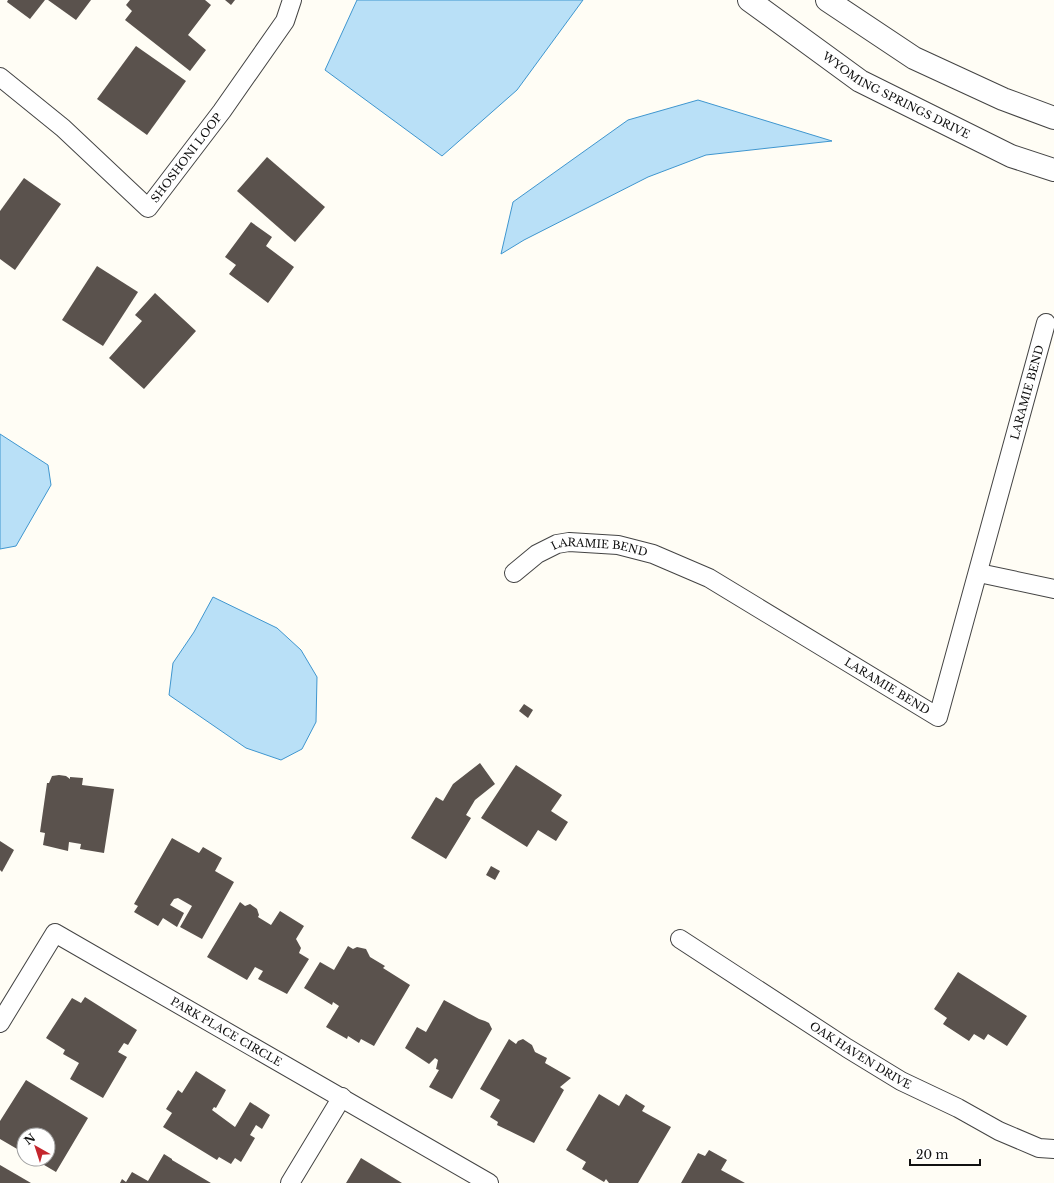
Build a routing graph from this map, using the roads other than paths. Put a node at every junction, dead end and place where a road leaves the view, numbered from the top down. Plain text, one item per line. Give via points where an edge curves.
1 (292, 0) edge
2 (749, 0) edge
3 (827, 0) edge
4 (0, 76) edge
5 (1054, 118) edge
6 (1054, 170) edge
7 (1046, 323) dead end
8 (514, 573) dead end
9 (979, 573) junction
10 (1054, 589) edge
11 (680, 938) dead end
12 (0, 1023) edge
13 (342, 1097) junction
14 (1054, 1149) edge
15 (290, 1183) edge
16 (489, 1183) edge

1 - 4 street, SHOSHONI LOOP via 284,21 227,105 148,208 63,128
2 - 6 street, WYOMING SPRINGS DRIVE via 860,80 1010,156
3 - 5 street via 914,58 1003,99
7 - 9 street, LARAMIE BEND
8 - 9 street, LARAMIE BEND via 537,554 557,544 569,542 618,544 653,554 709,578 938,717
9 - 10 street
11 - 14 street, OAK HAVEN DRIVE via 901,1081 999,1131 1040,1148
12 - 13 street, PARK PLACE CIRCLE via 55,933
13 - 15 street
13 - 16 street, PARK PLACE CIRCLE

